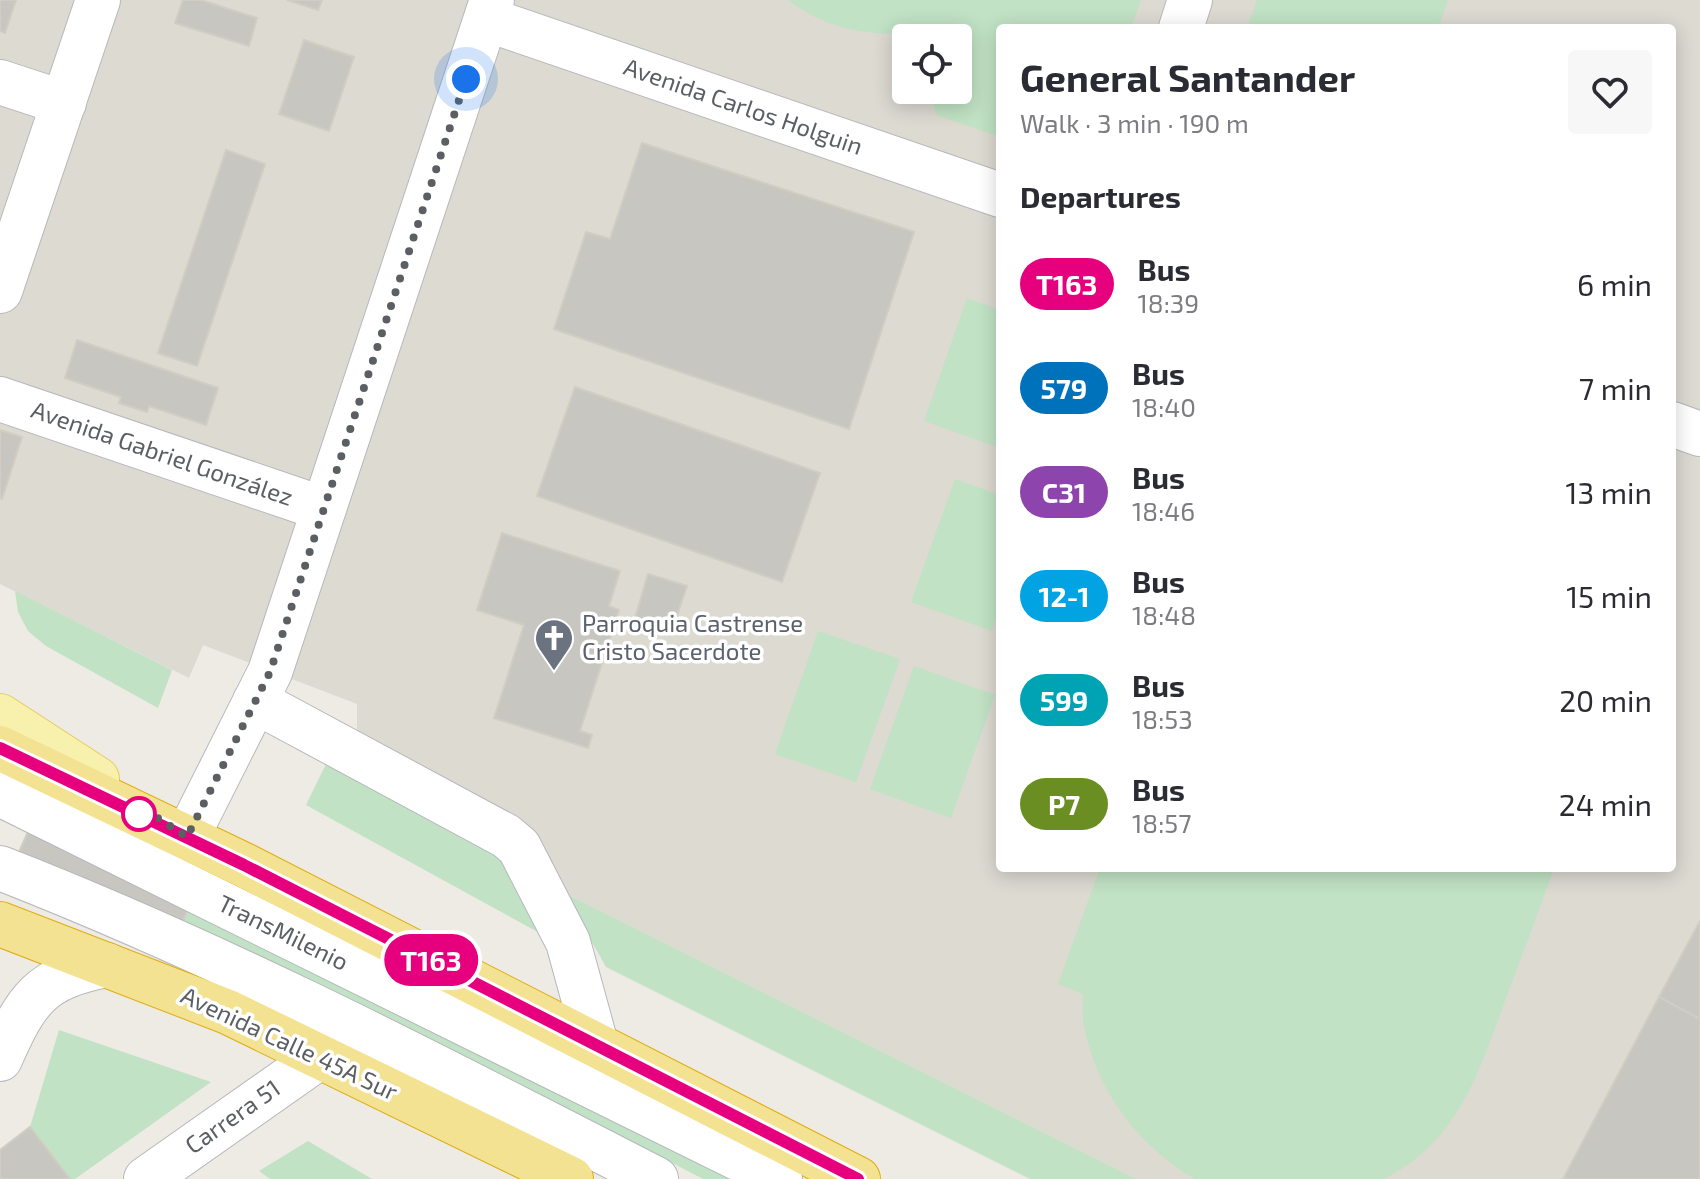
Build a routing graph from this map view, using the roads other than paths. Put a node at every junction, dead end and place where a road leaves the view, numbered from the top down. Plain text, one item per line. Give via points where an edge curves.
1 (98, 0) edge
2 (1190, 0) edge
3 (489, 10) edge
4 (1182, 24) edge
5 (0, 82) edge
6 (64, 103) junction
7 (996, 194) edge
8 (0, 291) edge
9 (0, 399) edge
10 (1676, 425) edge
11 (1700, 434) edge
12 (324, 509) junction
13 (255, 701) junction
14 (0, 716) edge
15 (0, 748) edge
16 (0, 794) edge
17 (187, 837) junction
18 (0, 868) edge
19 (0, 924) edge
20 (107, 965) junction
21 (596, 1044) junction
22 (3, 1046) edge
23 (321, 1056) junction
24 (146, 1179) edge
25 (571, 1179) edge
26 (656, 1179) edge
27 (780, 1179) edge
28 (858, 1179) edge

1 - 6 street
2 - 4 street
3 - 7 street, Avenida Carlos Holguin
3 - 12 street
5 - 6 street
6 - 8 street
9 - 12 street, Avenida Gabriel González
10 - 11 street
12 - 13 street via 270,672
13 - 17 street
13 - 21 street via 519,847 568,942
14 - 17 main road
15 - 17 highway
16 - 27 street, TransMilenio
17 - 21 highway
18 - 26 street via 120,916 350,1022
19 - 20 highway, Avenida Calle 45A Sur
20 - 22 street via 55,979 39,993
20 - 23 highway, Avenida Calle 45A Sur via 228,1012
21 - 28 highway
23 - 24 street, Carrera 51
23 - 25 highway, Avenida Calle 45A Sur

